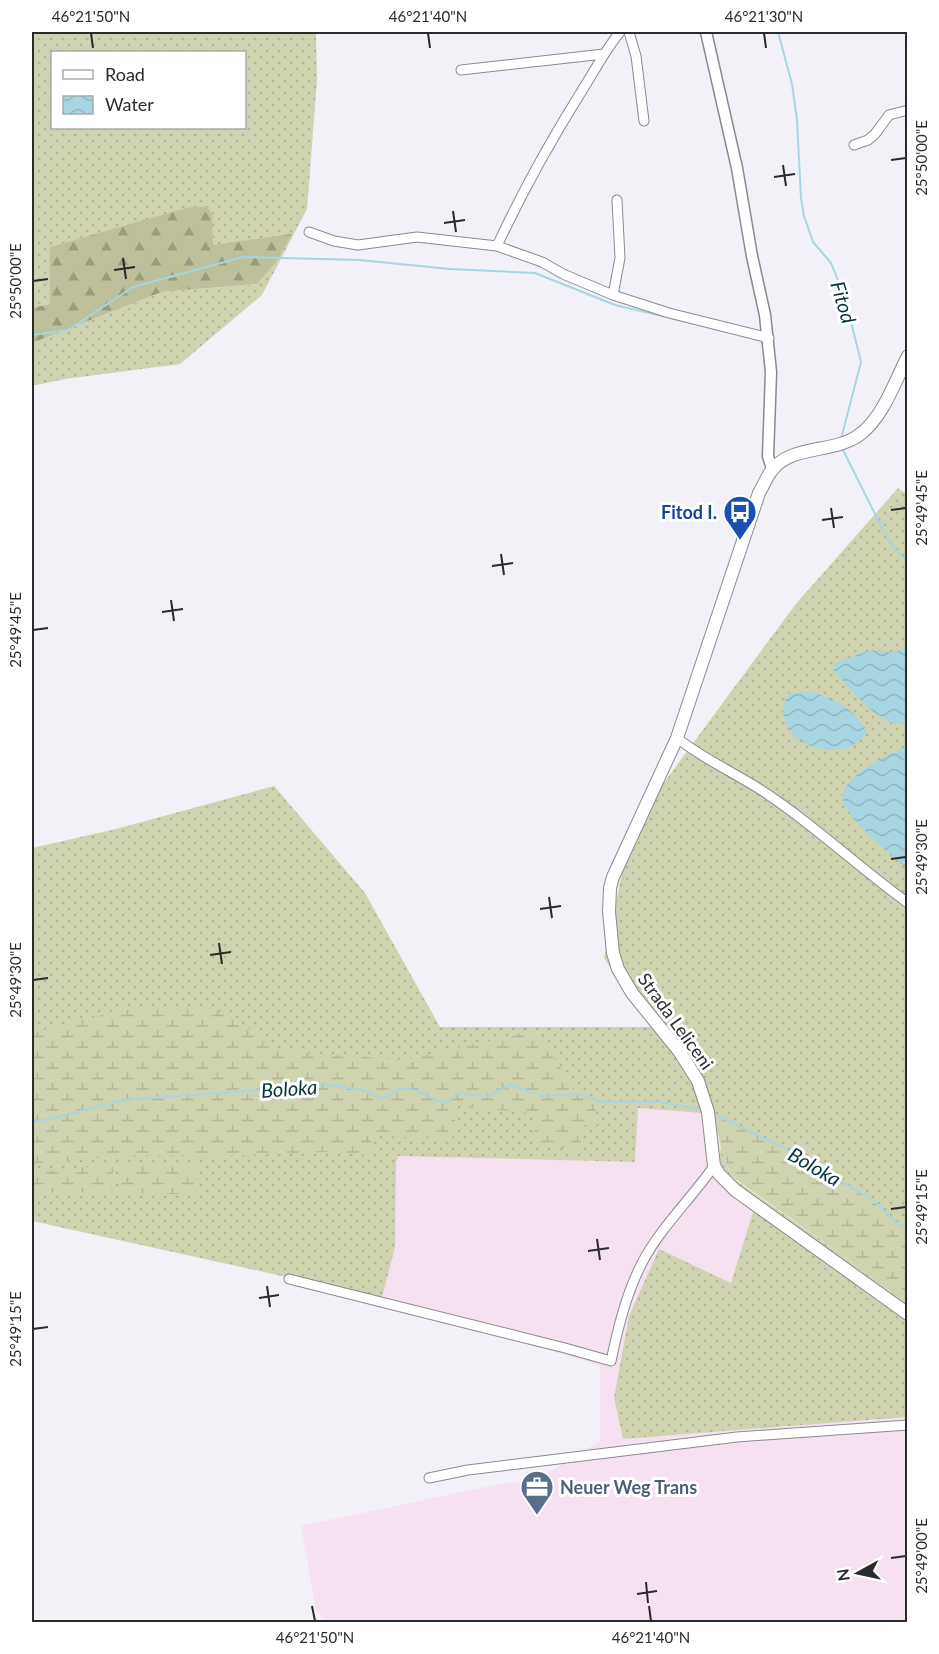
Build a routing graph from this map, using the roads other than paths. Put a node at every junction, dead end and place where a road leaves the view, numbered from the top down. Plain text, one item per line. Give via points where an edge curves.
1 (620, 32) edge
2 (629, 32) edge
3 (706, 32) edge
4 (604, 54) junction
5 (461, 70) dead end
6 (908, 111) edge
7 (644, 121) dead end
8 (854, 145) dead end
9 (617, 200) dead end
10 (309, 232) dead end
11 (497, 246) junction
12 (613, 295) junction
13 (769, 338) junction
14 (908, 356) edge
15 (772, 469) junction
16 (677, 738) junction
17 (908, 903) edge
18 (714, 1166) junction
19 (289, 1279) dead end
20 (908, 1314) edge
21 (908, 1425) edge
22 (429, 1478) dead end

1 - 4 street
2 - 7 street
3 - 13 street
4 - 5 street
4 - 11 street via 534,171
6 - 8 street via 889,115 875,134
9 - 12 street via 620,258
10 - 11 street via 358,245 417,237
11 - 12 street via 543,262
12 - 13 street
13 - 15 street via 768,456
14 - 15 main road via 873,420 858,436 842,445 793,456
15 - 16 main road, Strada Leliceni via 759,493
16 - 17 street via 758,788
16 - 18 main road, Strada Leliceni via 613,877 609,900 611,934 615,962 624,981 698,1081 708,1112
18 - 19 street via 642,1262 619,1323 611,1362
18 - 20 main road via 735,1190
21 - 22 street via 737,1437

